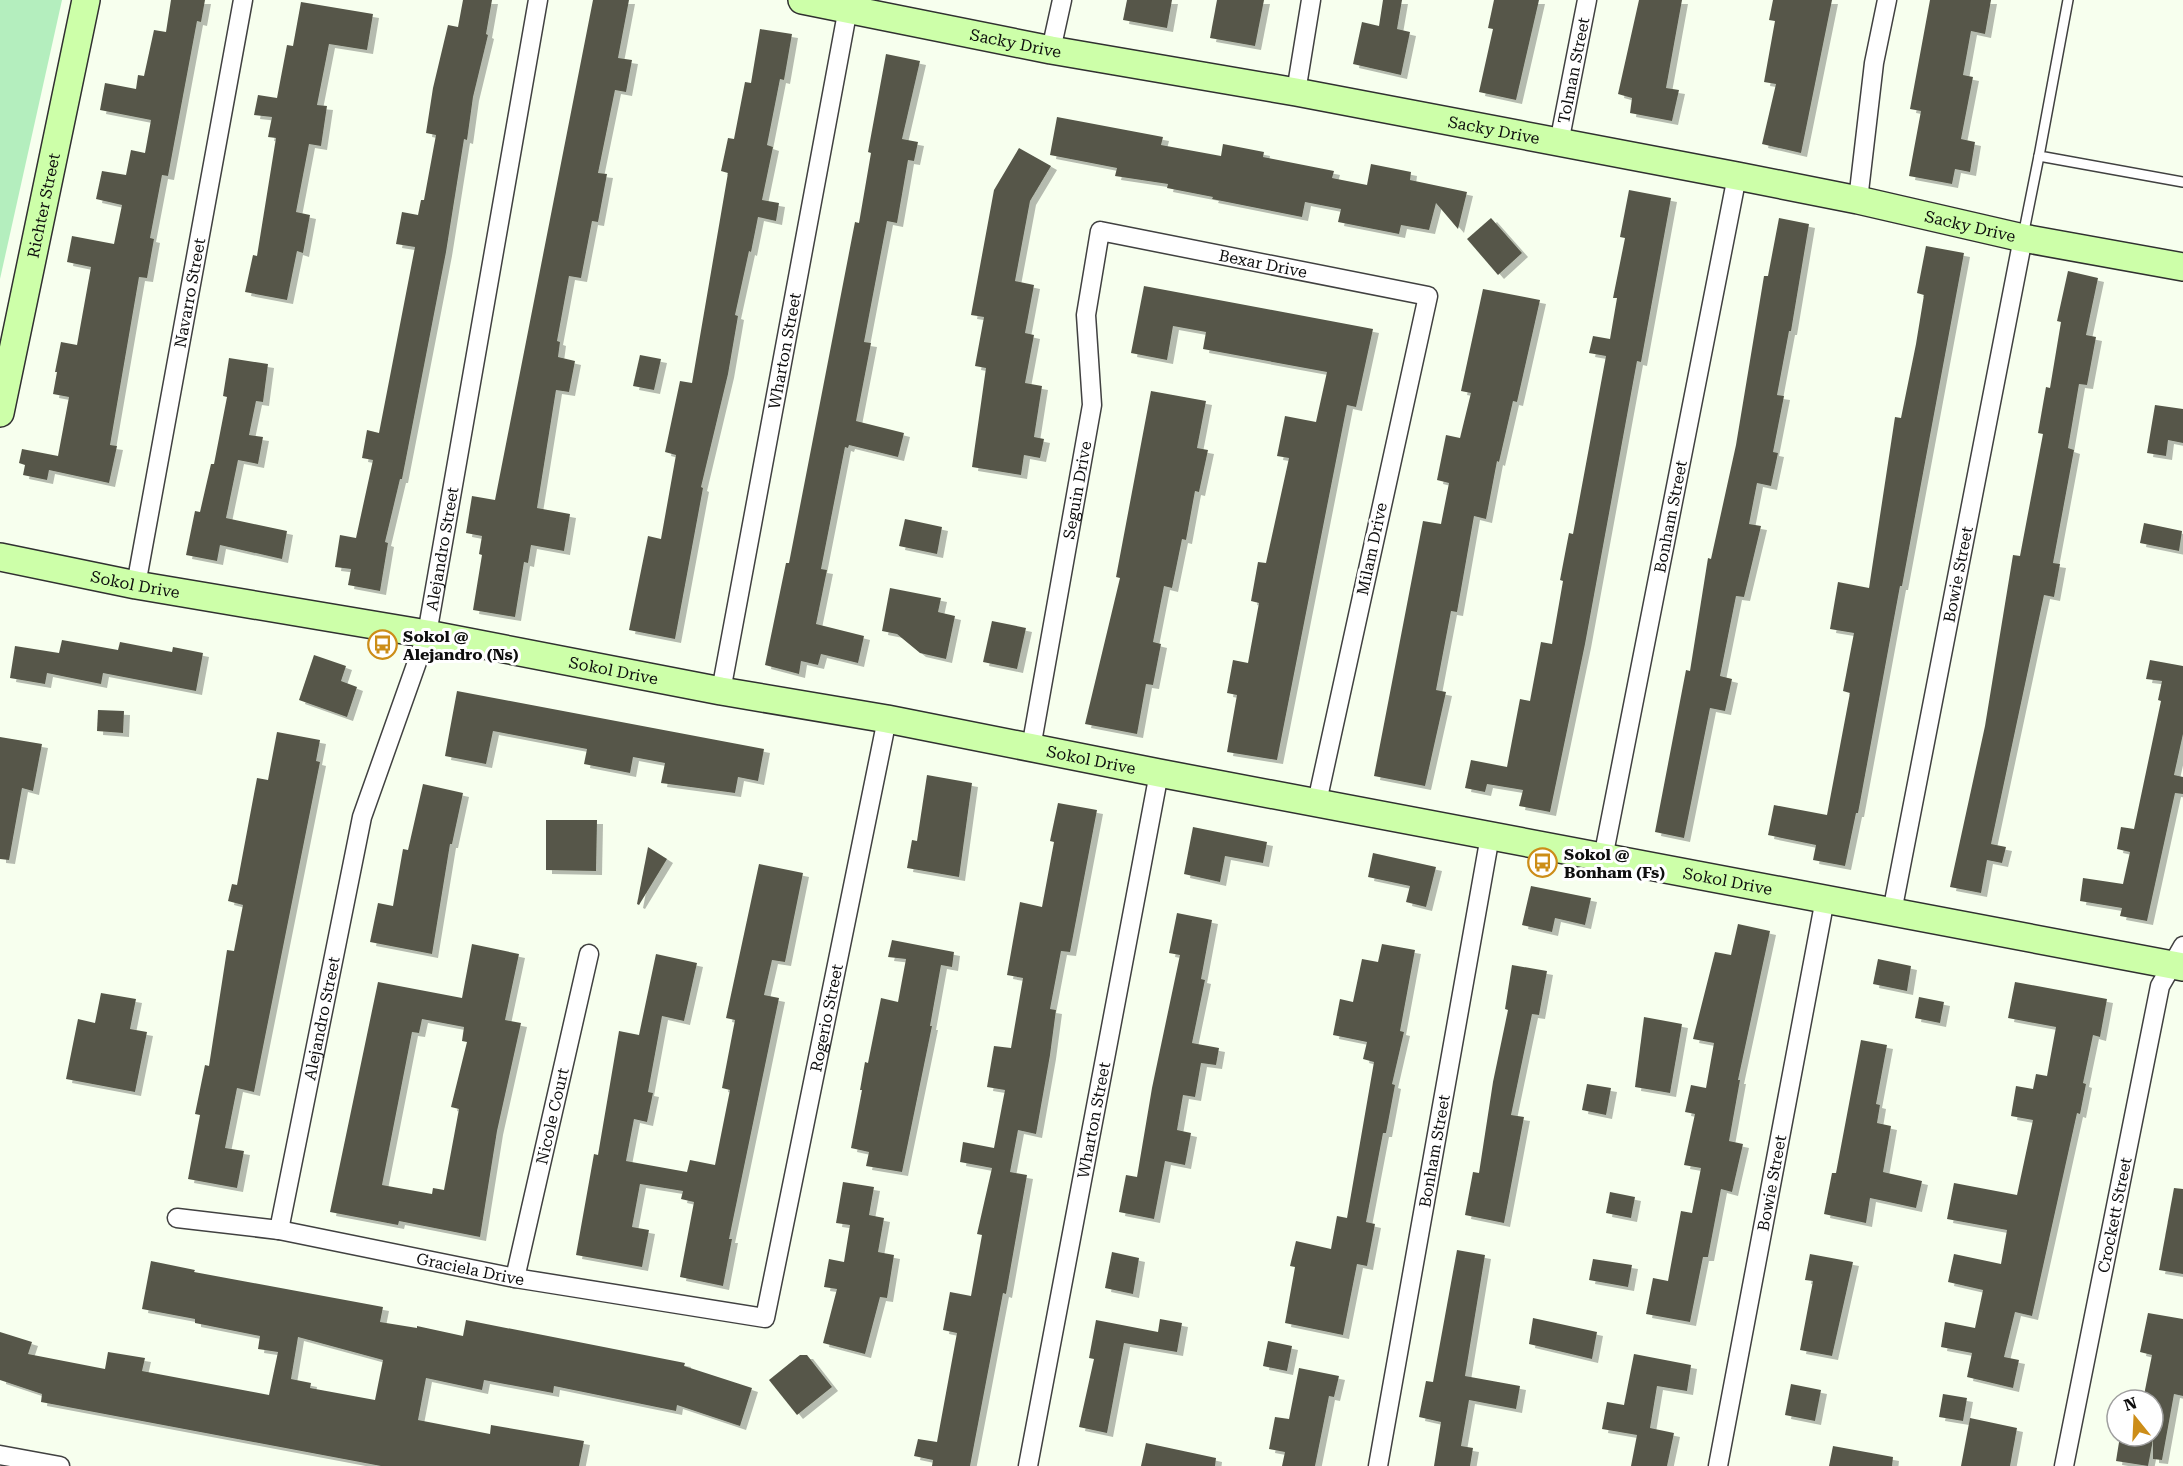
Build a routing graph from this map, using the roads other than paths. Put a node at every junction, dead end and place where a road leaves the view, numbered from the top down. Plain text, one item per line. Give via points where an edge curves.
1 (86, 0) edge
2 (243, 0) edge
3 (538, 0) edge
4 (802, 0) edge
5 (1062, 0) edge
6 (1311, 0) edge
7 (1587, 0) edge
8 (1887, 0) edge
9 (2068, 0) edge
10 (848, 8) junction
11 (1051, 50) junction
12 (1296, 92) junction
13 (1559, 143) junction
14 (2039, 156) junction
15 (1737, 176) junction
16 (2183, 182) edge
17 (1858, 200) junction
18 (1100, 231) joint
19 (2023, 238) junction
20 (2183, 267) edge
21 (1428, 296) joint
22 (0, 413) edge
23 (0, 557) edge
24 (136, 585) junction
25 (427, 634) junction
26 (721, 692) junction
27 (887, 718) junction
28 (1031, 748) junction
29 (1159, 773) junction
30 (1317, 802) junction
31 (1490, 836) junction
32 (1603, 858) junction
33 (1825, 899) junction
34 (1892, 912) junction
35 (589, 954) dead end
36 (2179, 959) edge
37 (177, 1218) dead end
38 (279, 1230) junction
39 (516, 1278) junction
40 (765, 1318) joint
41 (0, 1455) edge
42 (60, 1466) edge
43 (1028, 1466) edge
44 (1378, 1466) edge
45 (1718, 1466) edge
46 (2064, 1466) edge

1 - 22 street, Richter Street
2 - 24 street, Navarro Street
3 - 25 street, Alejandro Street
4 - 10 street, Sacky Drive
5 - 11 street
6 - 12 street
7 - 13 street, Tolman Street
8 - 17 street via 1874,63
9 - 14 lane
10 - 11 street, Sacky Drive
10 - 26 street, Wharton Street
11 - 12 street, Sacky Drive
12 - 13 street, Sacky Drive
13 - 15 street, Sacky Drive
14 - 16 lane
14 - 19 lane
15 - 17 street, Sacky Drive
15 - 32 street, Bonham Street
17 - 19 street, Sacky Drive
18 - 21 street, Bexar Drive
18 - 28 street, Seguin Drive via 1086,315 1092,405
19 - 20 street, Sacky Drive
19 - 34 street, Bowie Street
21 - 30 street, Milam Drive
23 - 24 street, Sokol Drive
24 - 25 street, Sokol Drive
25 - 26 street, Sokol Drive
25 - 38 street, Alejandro Street via 362,817
26 - 27 street, Sokol Drive
27 - 28 street, Sokol Drive
27 - 40 street, Rogerio Street
28 - 29 street, Sokol Drive
29 - 30 street, Sokol Drive
29 - 43 street, Wharton Street
30 - 31 street, Sokol Drive
31 - 32 street, Sokol Drive
31 - 44 street, Bonham Street
32 - 33 street, Sokol Drive
33 - 34 street, Sokol Drive
33 - 45 street, Bowie Street
34 - 36 street, Sokol Drive
35 - 39 street, Nicole Court
36 - 46 street, Crockett Street via 2160,986
37 - 38 street, Graciela Drive
38 - 39 street, Graciela Drive
39 - 40 street, Graciela Drive
41 - 42 street

